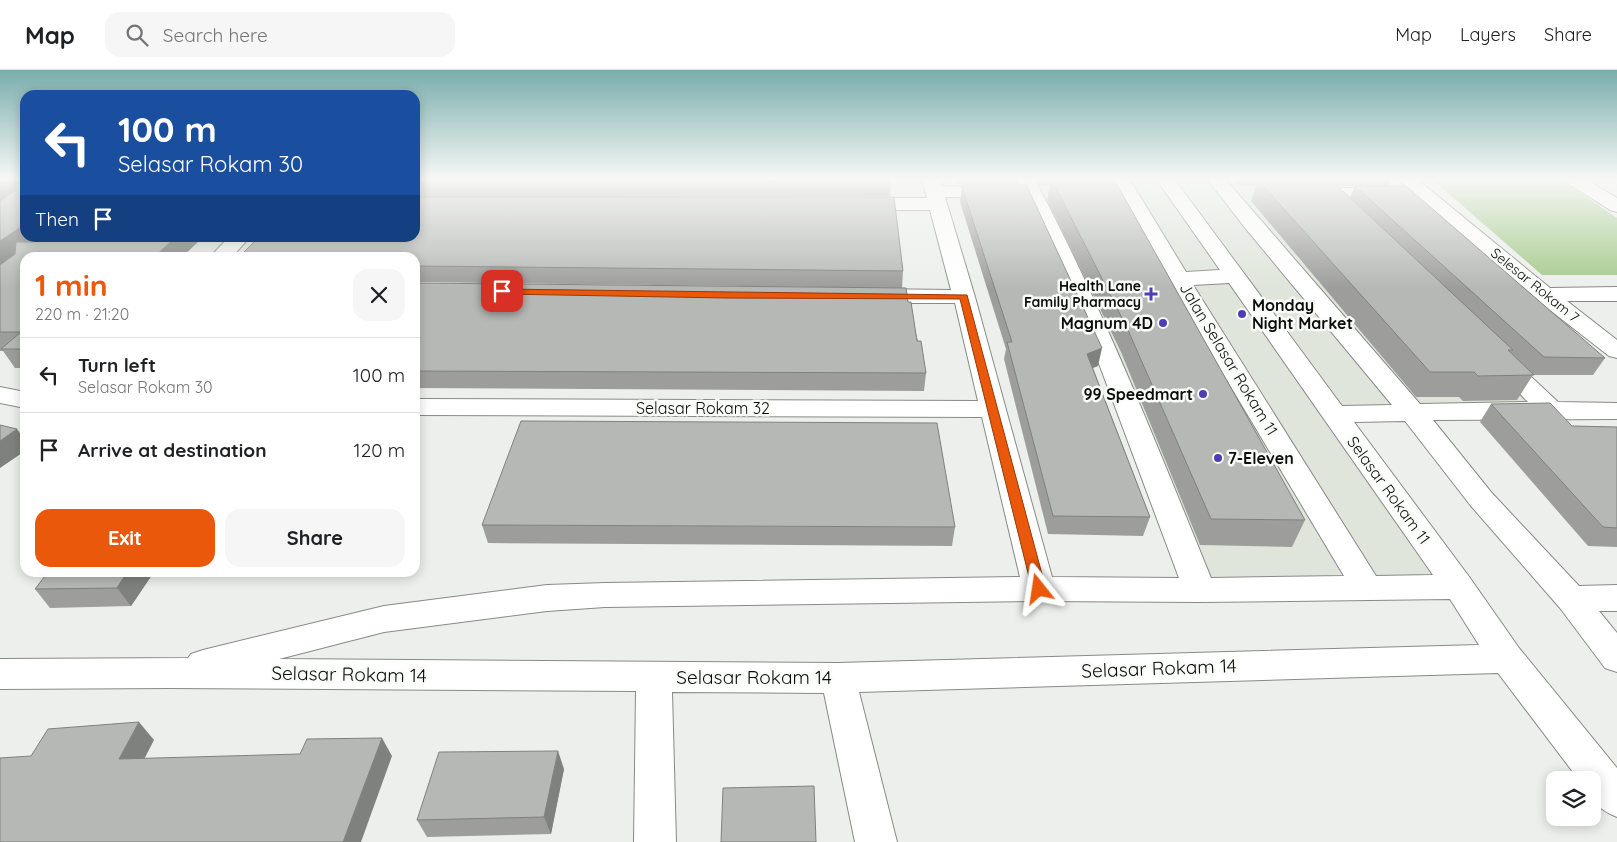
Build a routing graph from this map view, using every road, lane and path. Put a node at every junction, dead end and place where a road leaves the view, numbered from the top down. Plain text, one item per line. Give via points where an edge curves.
1 (941, 216) edge
2 (1047, 216) edge
3 (1139, 216) edge
4 (1192, 216) edge
5 (1253, 216) edge
6 (1452, 216) edge
7 (234, 242) edge
8 (225, 252) edge
9 (1235, 276) junction
10 (1181, 278) junction
11 (1617, 294) edge
12 (1545, 295) junction
13 (855, 296) edge
14 (964, 297) junction
15 (1488, 349) edge
16 (1617, 351) edge
17 (0, 395) edge
18 (20, 399) edge
19 (420, 407) edge
20 (992, 409) junction
21 (1551, 410) junction
22 (1617, 412) edge
23 (1413, 413) junction
24 (1334, 414) junction
25 (1459, 587) junction
26 (1039, 589) junction
27 (1368, 589) junction
28 (1200, 590) junction
29 (1617, 598) edge
30 (1571, 599) junction
31 (1507, 658) junction
32 (1617, 658) edge
33 (169, 673) junction
34 (0, 674) edge
35 (654, 677) junction
36 (838, 678) junction
37 (1617, 798) edge
38 (655, 842) edge
39 (876, 842) edge

1 - 14 street
2 - 28 street via 1107,353
3 - 10 street, Jalan Selasar Rokam 11
4 - 9 street, Selasar Rokam 11
5 - 23 street
6 - 12 street, Selesar Rokam 7
7 - 8 street
9 - 10 street
9 - 24 street, Selasar Rokam 11
10 - 27 street, Jalan Selasar Rokam 11 via 1224,355
11 - 12 street
12 - 16 street, Selesar Rokam 7
13 - 14 street
14 - 20 street
15 - 21 street
17 - 18 street
19 - 20 street, Selasar Rokam 32
20 - 26 street
21 - 22 street
21 - 23 street
23 - 24 street
23 - 30 street via 1481,499
24 - 25 street, Selasar Rokam 11
25 - 27 street
25 - 31 street, Selasar Rokam 11
26 - 28 street
26 - 33 street via 546,598 384,619
27 - 28 street
29 - 30 street
30 - 32 street
31 - 36 street, Selasar Rokam 14
31 - 37 street, Selasar Rokam 11
33 - 34 street, Selasar Rokam 14
33 - 35 street, Selasar Rokam 14
35 - 36 street, Selasar Rokam 14
35 - 38 street
36 - 39 street

